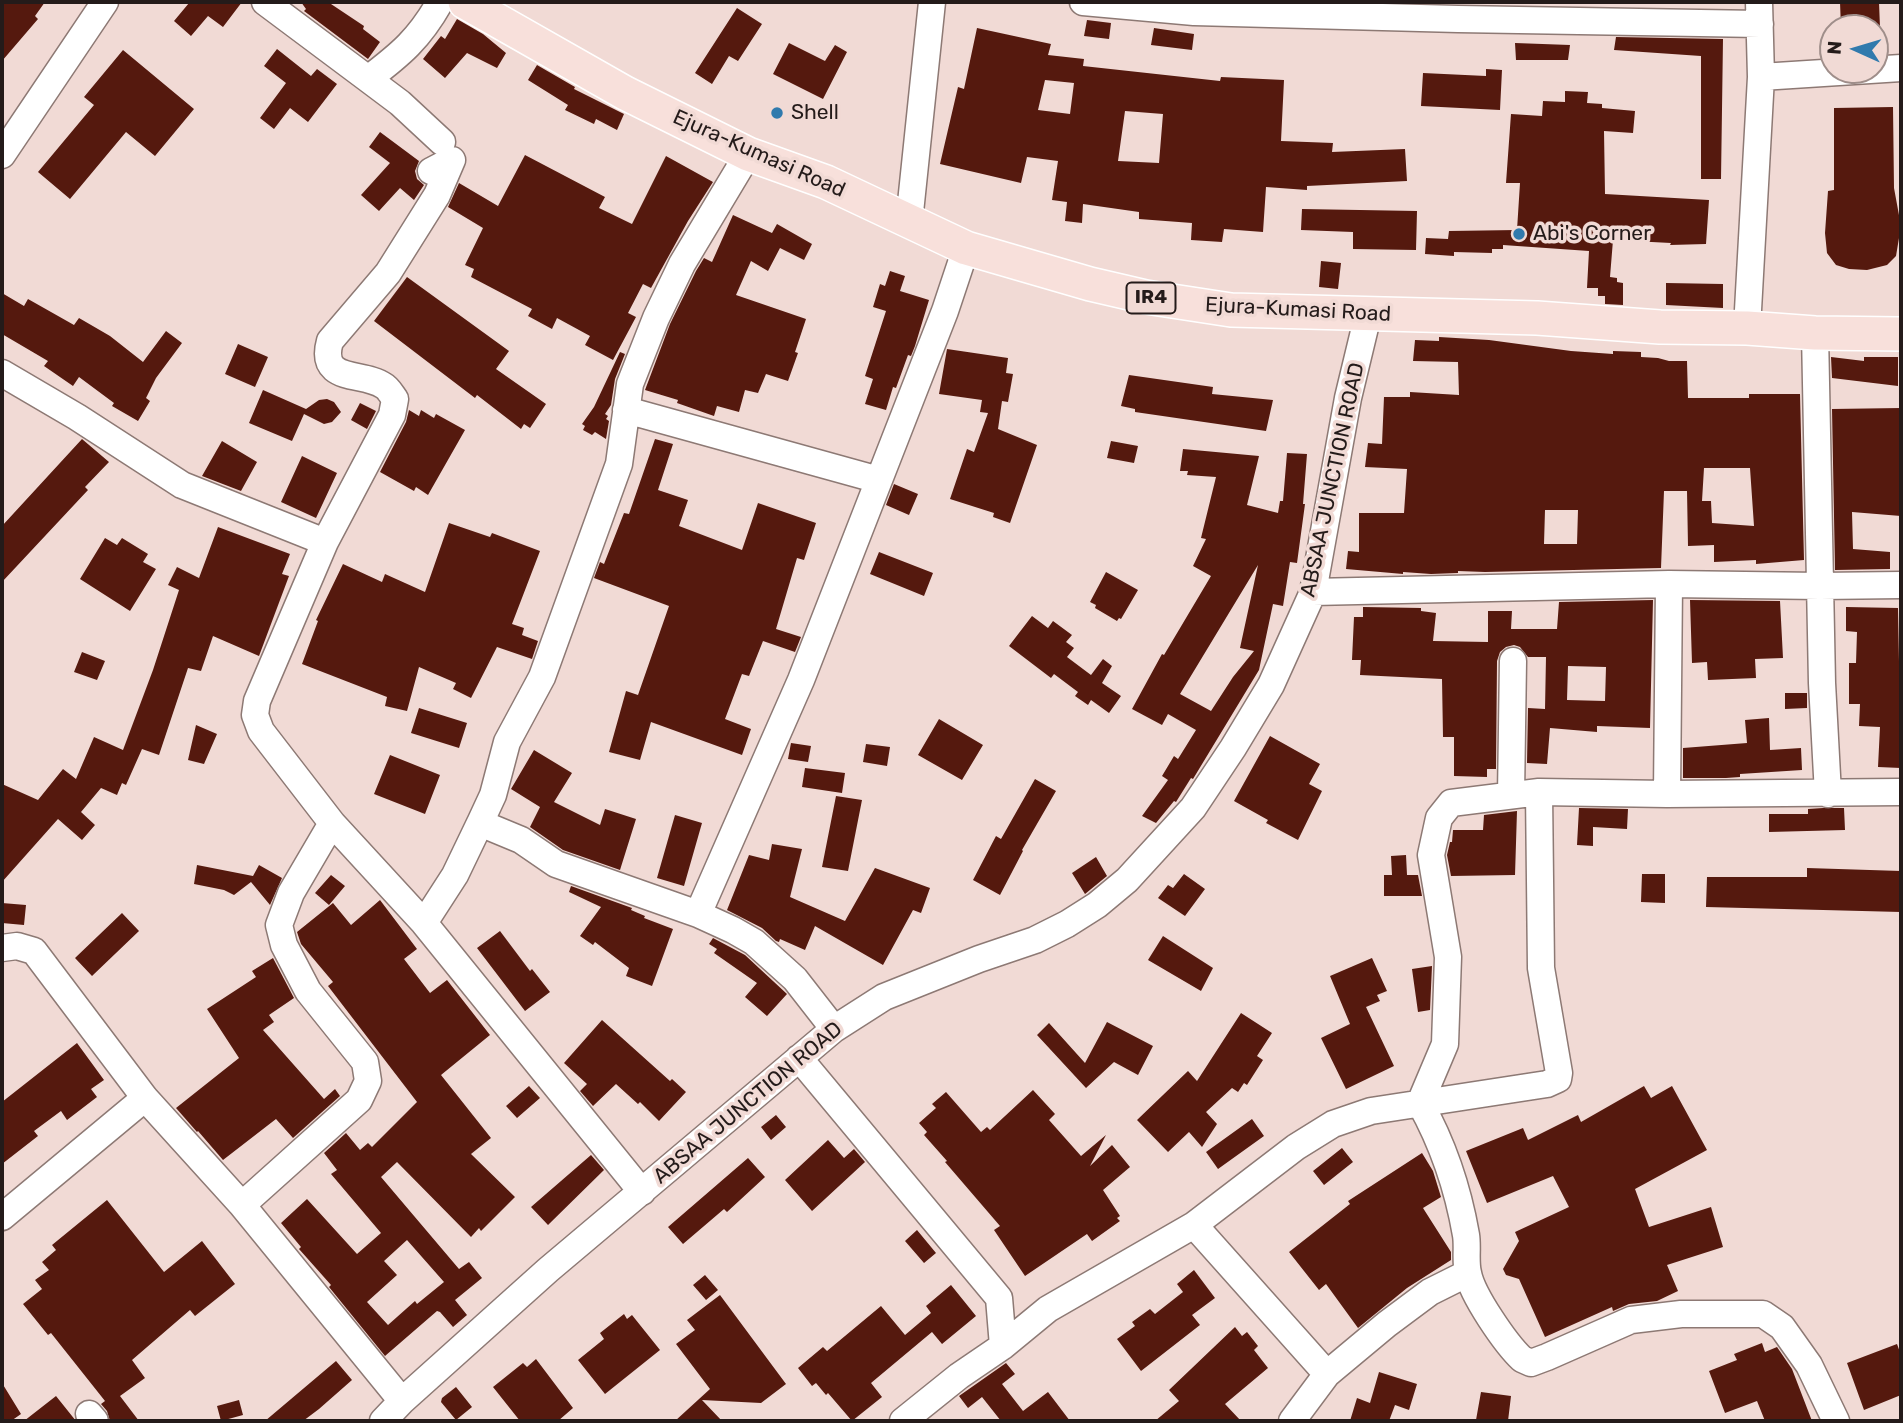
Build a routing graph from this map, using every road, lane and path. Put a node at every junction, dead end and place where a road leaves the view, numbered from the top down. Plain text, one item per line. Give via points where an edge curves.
1 (105, 2) edge
2 (265, 2) edge
3 (440, 2) edge
4 (465, 2) edge
5 (932, 2) edge
6 (1083, 2) edge
7 (1193, 7) edge
8 (1458, 11) edge
9 (1759, 13) edge
10 (1901, 68) edge
11 (1761, 77) junction
12 (368, 79) junction
13 (442, 142) dead end
14 (748, 154) junction
15 (2, 155) edge
16 (431, 171) dead end
17 (909, 222) junction
18 (966, 248) junction
19 (1368, 315) junction
20 (1747, 328) junction
21 (1815, 333) junction
22 (1901, 334) edge
23 (2, 373) edge
24 (626, 410) junction
25 (879, 480) junction
26 (325, 542) junction
27 (1669, 584) junction
28 (1901, 585) edge
29 (1820, 586) junction
30 (1313, 592) junction
31 (1513, 661) dead end
32 (1539, 792) junction
33 (1901, 792) edge
34 (1667, 794) junction
35 (1828, 794) junction
36 (1511, 795) junction
37 (332, 823) junction
38 (480, 823) junction
39 (698, 914) junction
40 (424, 923) junction
41 (2, 948) edge
42 (834, 1028) junction
43 (799, 1058) junction
44 (145, 1098) junction
45 (1420, 1103) junction
46 (642, 1192) junction
47 (242, 1205) junction
48 (2, 1217) edge
49 (1194, 1225) junction
50 (1468, 1273) junction
51 (999, 1298) junction
52 (1048, 1309) junction
53 (1003, 1346) junction
54 (1327, 1374) junction
55 (402, 1401) junction
56 (910, 1418) edge
57 (383, 1421) edge
58 (1292, 1421) edge
59 (1836, 1421) edge

1 - 15 street
2 - 12 street
3 - 12 street via 401,55
4 - 14 main road, Ejura-Kumasi Road / IR4 via 613,87
5 - 17 street
6 - 7 street
7 - 8 street
8 - 9 street
9 - 11 street
10 - 11 street
11 - 20 street
12 - 13 street
14 - 17 main road, Ejura-Kumasi Road / IR4 via 826,182
14 - 24 street via 661,307 631,384
16 - 26 street via 452,160 437,195 388,273 330,341 326,354 332,368 384,386 395,399 392,415
17 - 18 main road, Ejura-Kumasi Road / IR4
18 - 19 main road, Ejura-Kumasi Road / IR4 via 1146,297 1231,310
18 - 25 street
19 - 20 main road, Ejura-Kumasi Road / IR4
19 - 30 street, ABSAA JUNCTION ROAD
20 - 21 main road, Ejura-Kumasi Road / IR4
21 - 22 main road, Ejura-Kumasi Road / IR4
21 - 29 street
23 - 26 street via 182,485
24 - 25 street
24 - 38 street via 619,464 608,496 542,677 507,742
25 - 39 street via 802,680
26 - 37 street via 255,715 261,731
27 - 29 street
27 - 30 street
27 - 34 street
28 - 29 street
29 - 35 street
30 - 42 street, ABSAA JUNCTION ROAD via 1271,685 1233,748 1193,808 1127,880 1067,925 884,997
31 - 36 street
32 - 34 street
32 - 36 street
32 - 45 street via 1541,968 1558,1079
33 - 35 street
34 - 35 street
36 - 45 street via 1451,803 1439,818 1431,855 1448,957 1446,1044
37 - 40 street
37 - 47 street via 291,893 279,925 308,991 365,1062 368,1081 359,1100
38 - 39 street via 521,840 555,864
38 - 40 street via 455,875
39 - 42 street via 754,942 795,979
40 - 46 street
41 - 44 street via 34,951
42 - 43 street, ABSAA JUNCTION ROAD
43 - 46 street, ABSAA JUNCTION ROAD
43 - 51 street
44 - 47 street
44 - 48 street
45 - 49 street via 1371,1111 1333,1124
45 - 50 street via 1453,1181 1466,1236
46 - 55 street, ABSAA JUNCTION ROAD
47 - 55 street
49 - 52 street
49 - 54 street
50 - 54 street via 1430,1292
50 - 59 street via 1482,1306 1515,1352 1531,1363 1631,1320 1681,1314 1763,1314 1783,1327 1809,1365
51 - 52 street
51 - 53 street
52 - 53 street
53 - 56 street
54 - 58 street
55 - 57 street, ABSAA JUNCTION ROAD

